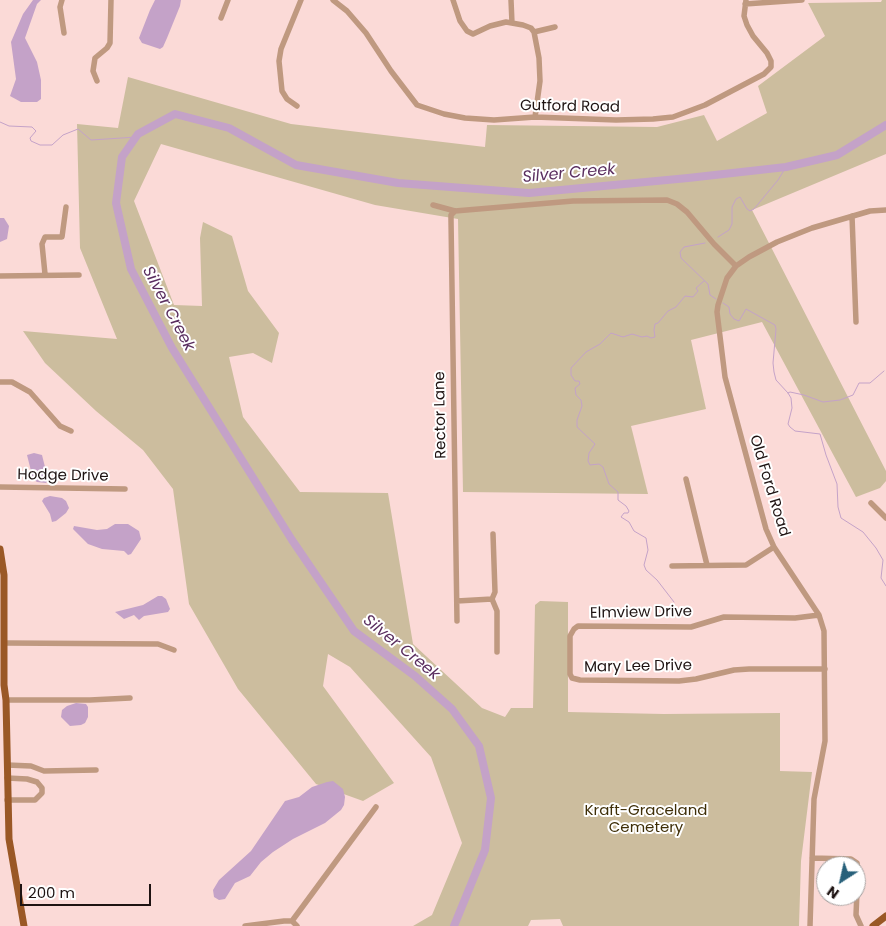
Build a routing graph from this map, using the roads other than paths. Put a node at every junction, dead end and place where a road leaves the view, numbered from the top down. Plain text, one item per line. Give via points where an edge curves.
1 (62, 0) edge
2 (111, 0) edge
3 (228, 0) edge
4 (301, 0) edge
5 (333, 0) edge
6 (453, 0) edge
7 (511, 0) edge
8 (802, 0) edge
9 (745, 2) edge
10 (221, 18) dead end
11 (512, 23) junction
12 (555, 27) dead end
13 (534, 32) junction
14 (64, 33) dead end
15 (97, 81) dead end
16 (298, 106) dead end
17 (535, 117) junction
18 (433, 205) dead end
19 (66, 207) dead end
20 (886, 210) edge
21 (455, 211) junction
22 (852, 216) junction
23 (736, 266) junction
24 (45, 274) junction
25 (79, 275) dead end
26 (0, 276) edge
27 (856, 322) dead end
28 (0, 382) edge
29 (71, 431) dead end
30 (686, 479) dead end
31 (0, 487) edge
32 (125, 489) dead end
33 (871, 503) dead end
34 (886, 518) edge
35 (493, 534) dead end
36 (774, 547) junction
37 (0, 549) edge
38 (707, 565) junction
39 (672, 566) dead end
40 (2, 576) edge
41 (492, 599) junction
42 (457, 601) junction
43 (819, 616) junction
44 (457, 621) dead end
45 (5, 644) junction
46 (174, 650) dead end
47 (497, 652) dead end
48 (825, 669) junction
49 (572, 678) joint
50 (130, 698) dead end
51 (6, 700) junction
52 (7, 765) junction
53 (96, 770) dead end
54 (7, 778) junction
55 (5, 798) edge
56 (376, 807) dead end
57 (812, 858) junction
58 (886, 916) edge
59 (292, 921) junction
60 (24, 926) edge
61 (245, 926) edge
62 (297, 926) edge
63 (810, 926) edge
64 (861, 926) edge
65 (873, 926) edge

1 - 14 street
2 - 15 street via 110,43 95,58 93,71
3 - 10 street
4 - 16 street via 279,61 282,91
5 - 17 street, Gutford Road via 366,33 417,104 465,118
6 - 11 street via 460,21 473,34 490,26
7 - 11 street
8 - 9 street
9 - 17 street, Gutford Road via 747,25 771,62 771,67 764,74 673,117 616,120
11 - 13 street via 531,28
12 - 13 street
13 - 17 street via 540,81
18 - 21 street
19 - 24 street via 62,237 45,237 42,244
20 - 22 street, Old Ford Road
21 - 23 street via 573,201 667,200 688,212
21 - 42 street, Rector Lane via 450,220
22 - 23 street, Old Ford Road via 777,242
22 - 27 street
23 - 36 street, Old Ford Road via 719,298 717,312 721,352 761,512
24 - 25 street
24 - 26 street
28 - 29 street via 12,382 30,392 60,426
30 - 38 street
31 - 32 street, Hodge Drive
33 - 34 street
35 - 41 street via 495,592
36 - 38 street via 746,565
36 - 43 street, Old Ford Road
37 - 40 main road
38 - 39 street
40 - 45 main road
41 - 42 street
41 - 47 street via 496,611
42 - 44 street, Rector Lane
43 - 48 street, Old Ford Road via 824,631
43 - 49 street, Elmview Drive via 724,617 691,627 578,626 570,636
45 - 46 street via 158,644
45 - 51 main road
48 - 49 street, Mary Lee Drive via 742,670 687,680 590,681
48 - 57 street, Old Ford Road via 825,741 814,799
50 - 51 street
51 - 52 main road
52 - 53 street via 31,766 44,771
52 - 54 main road
54 - 55 main road
54 - 55 street via 37,782 42,793 35,800
55 - 60 main road
56 - 59 street
57 - 63 street, Old Ford Road
57 - 64 street via 850,859 857,863 856,915
58 - 65 main road
59 - 61 street
59 - 62 street

